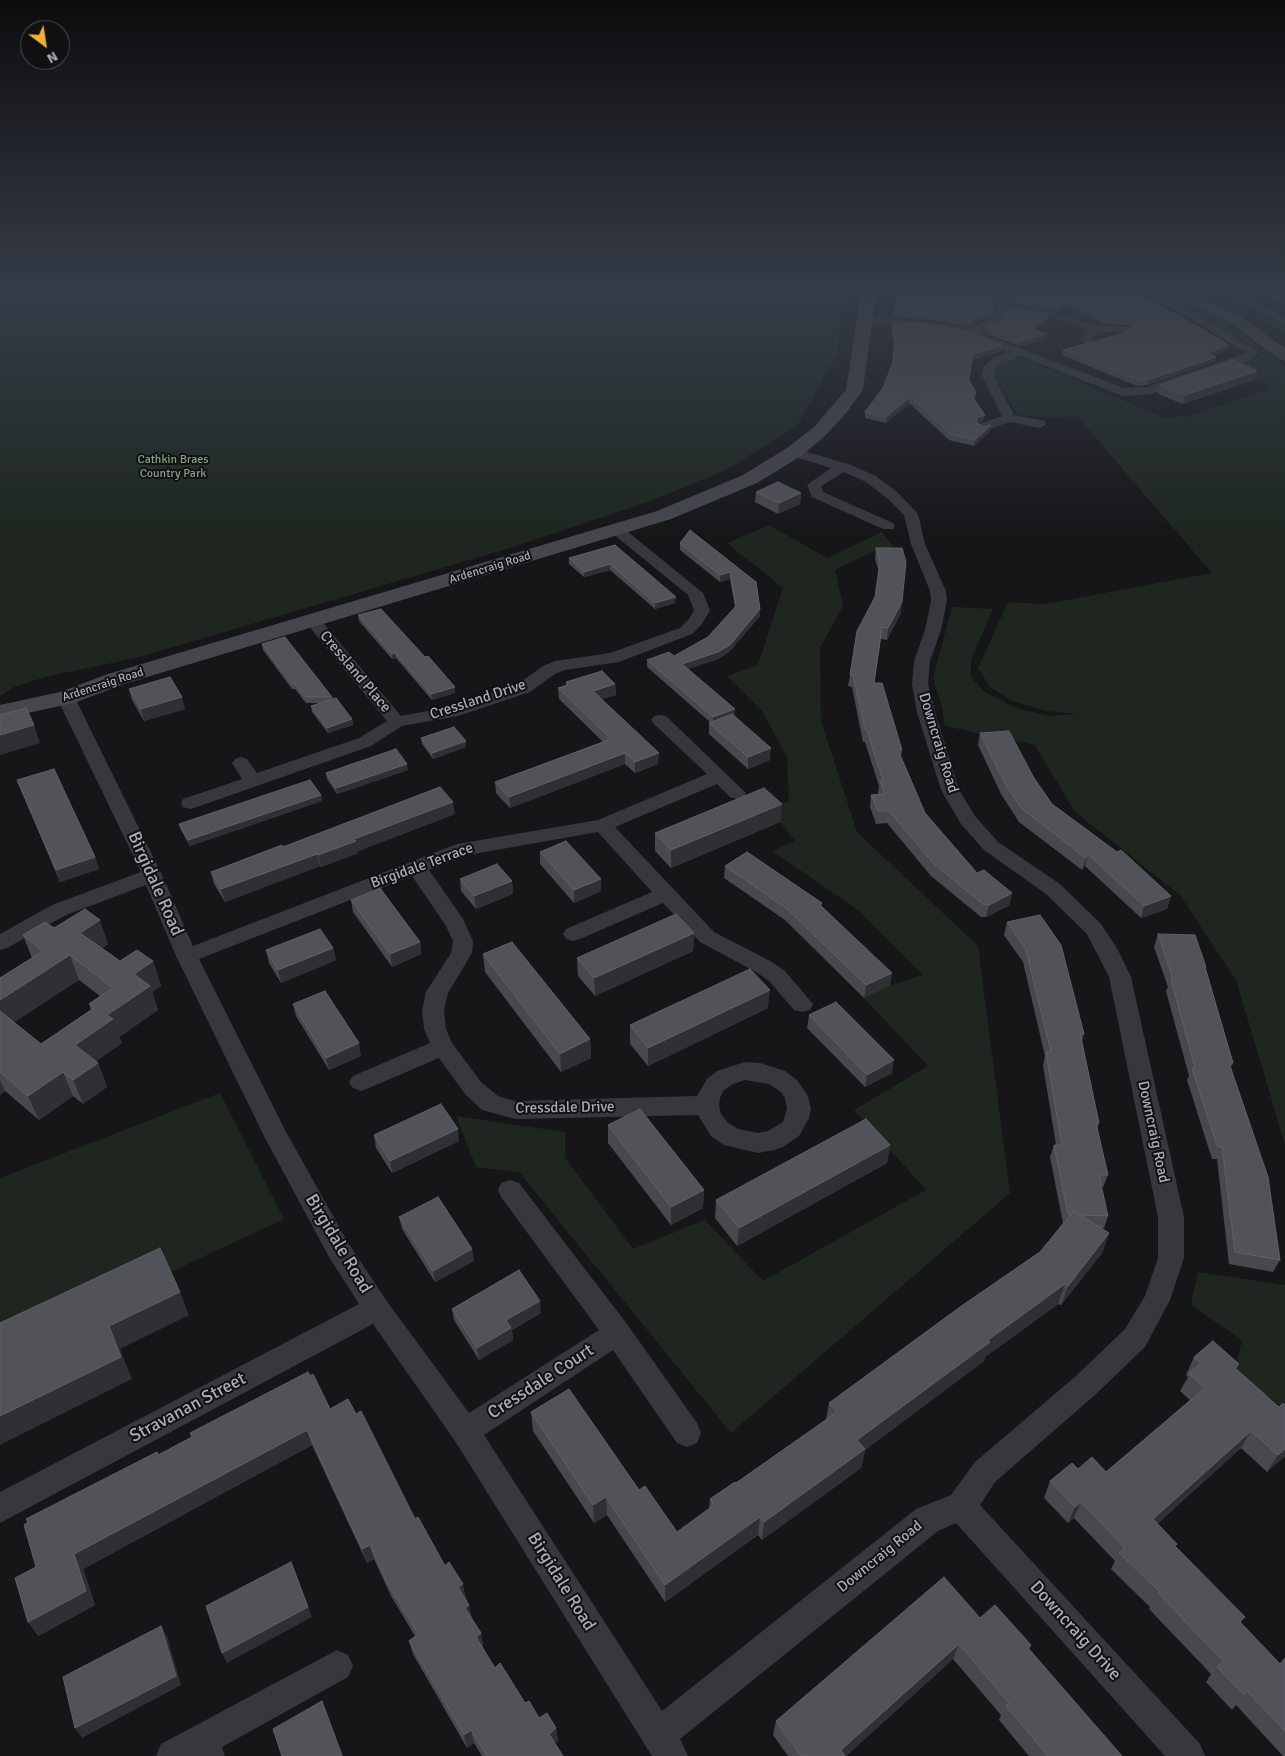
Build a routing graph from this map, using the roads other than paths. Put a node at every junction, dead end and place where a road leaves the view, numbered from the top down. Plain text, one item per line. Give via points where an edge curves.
1 (856, 375) edge
2 (988, 375) edge
3 (1078, 375) edge
4 (1194, 375) edge
5 (1009, 418) junction
6 (1040, 424) dead end
7 (984, 427) edge
8 (794, 452) junction
9 (842, 467) junction
10 (888, 526) dead end
11 (617, 530) junction
12 (313, 621) junction
13 (66, 698) junction
14 (0, 712) edge
15 (660, 720) dead end
16 (397, 722) junction
17 (241, 763) dead end
18 (719, 776) junction
19 (253, 782) junction
20 (737, 793) dead end
21 (190, 803) dead end
22 (602, 824) junction
23 (416, 867) junction
24 (152, 875) junction
25 (666, 894) junction
26 (573, 934) dead end
27 (0, 943) edge
28 (187, 956) junction
29 (802, 1004) dead end
30 (443, 1047) junction
31 (361, 1082) dead end
32 (707, 1104) dead end
33 (510, 1190) dead end
34 (377, 1308) junction
35 (617, 1333) junction
36 (465, 1430) junction
37 (687, 1433) dead end
38 (961, 1506) junction
39 (0, 1508) edge
40 (337, 1666) dead end
41 (664, 1745) edge
42 (206, 1748) edge
43 (173, 1756) edge
44 (1188, 1756) edge

1 - 8 street, Ardencraig Road via 854,390 840,409
2 - 5 street
3 - 4 street via 1122,392 1148,391
5 - 6 street
5 - 7 street
8 - 9 street, Downcraig Road
8 - 11 street, Ardencraig Road via 750,479 706,499
9 - 10 street via 814,485 817,494
9 - 38 street, Downcraig Road via 871,479 911,514 918,544 938,591 939,601 922,661 920,684 950,790 968,820 991,846 1053,889 1094,929 1120,977 1172,1217 1170,1258 1157,1300 1135,1338 985,1472
11 - 12 street, Ardencraig Road
11 - 16 street, Cressland Drive via 695,593 702,610 686,631 613,658 561,665 524,688 452,712
12 - 13 street, Ardencraig Road
12 - 16 street, Cressland Place
13 - 14 street, Ardencraig Road
13 - 24 street, Birgidale Road
15 - 18 street
16 - 19 street, Cressland Drive via 365,742
17 - 19 street
18 - 20 street
18 - 22 street, Birgidale Terrace
19 - 21 street, Cressland Drive
22 - 23 street, Birgidale Terrace via 481,845
22 - 25 street
23 - 28 street, Birgidale Terrace
23 - 30 street, Cressdale Drive via 456,924 463,941 461,953 437,992 433,1010 435,1029
24 - 27 street via 59,910
24 - 28 street, Birgidale Road
25 - 26 street
25 - 29 street via 707,937 764,967
28 - 34 street, Birgidale Road via 276,1136 338,1249
30 - 31 street
30 - 32 street, Cressdale Drive via 490,1103 515,1110
33 - 35 street
34 - 36 street, Birgidale Road
34 - 39 street, Stravanan Street
35 - 36 street, Cressdale Court
35 - 37 street
36 - 41 street, Birgidale Road
38 - 41 street, Downcraig Road via 927,1520
38 - 44 street, Downcraig Drive
40 - 42 street
42 - 43 street

